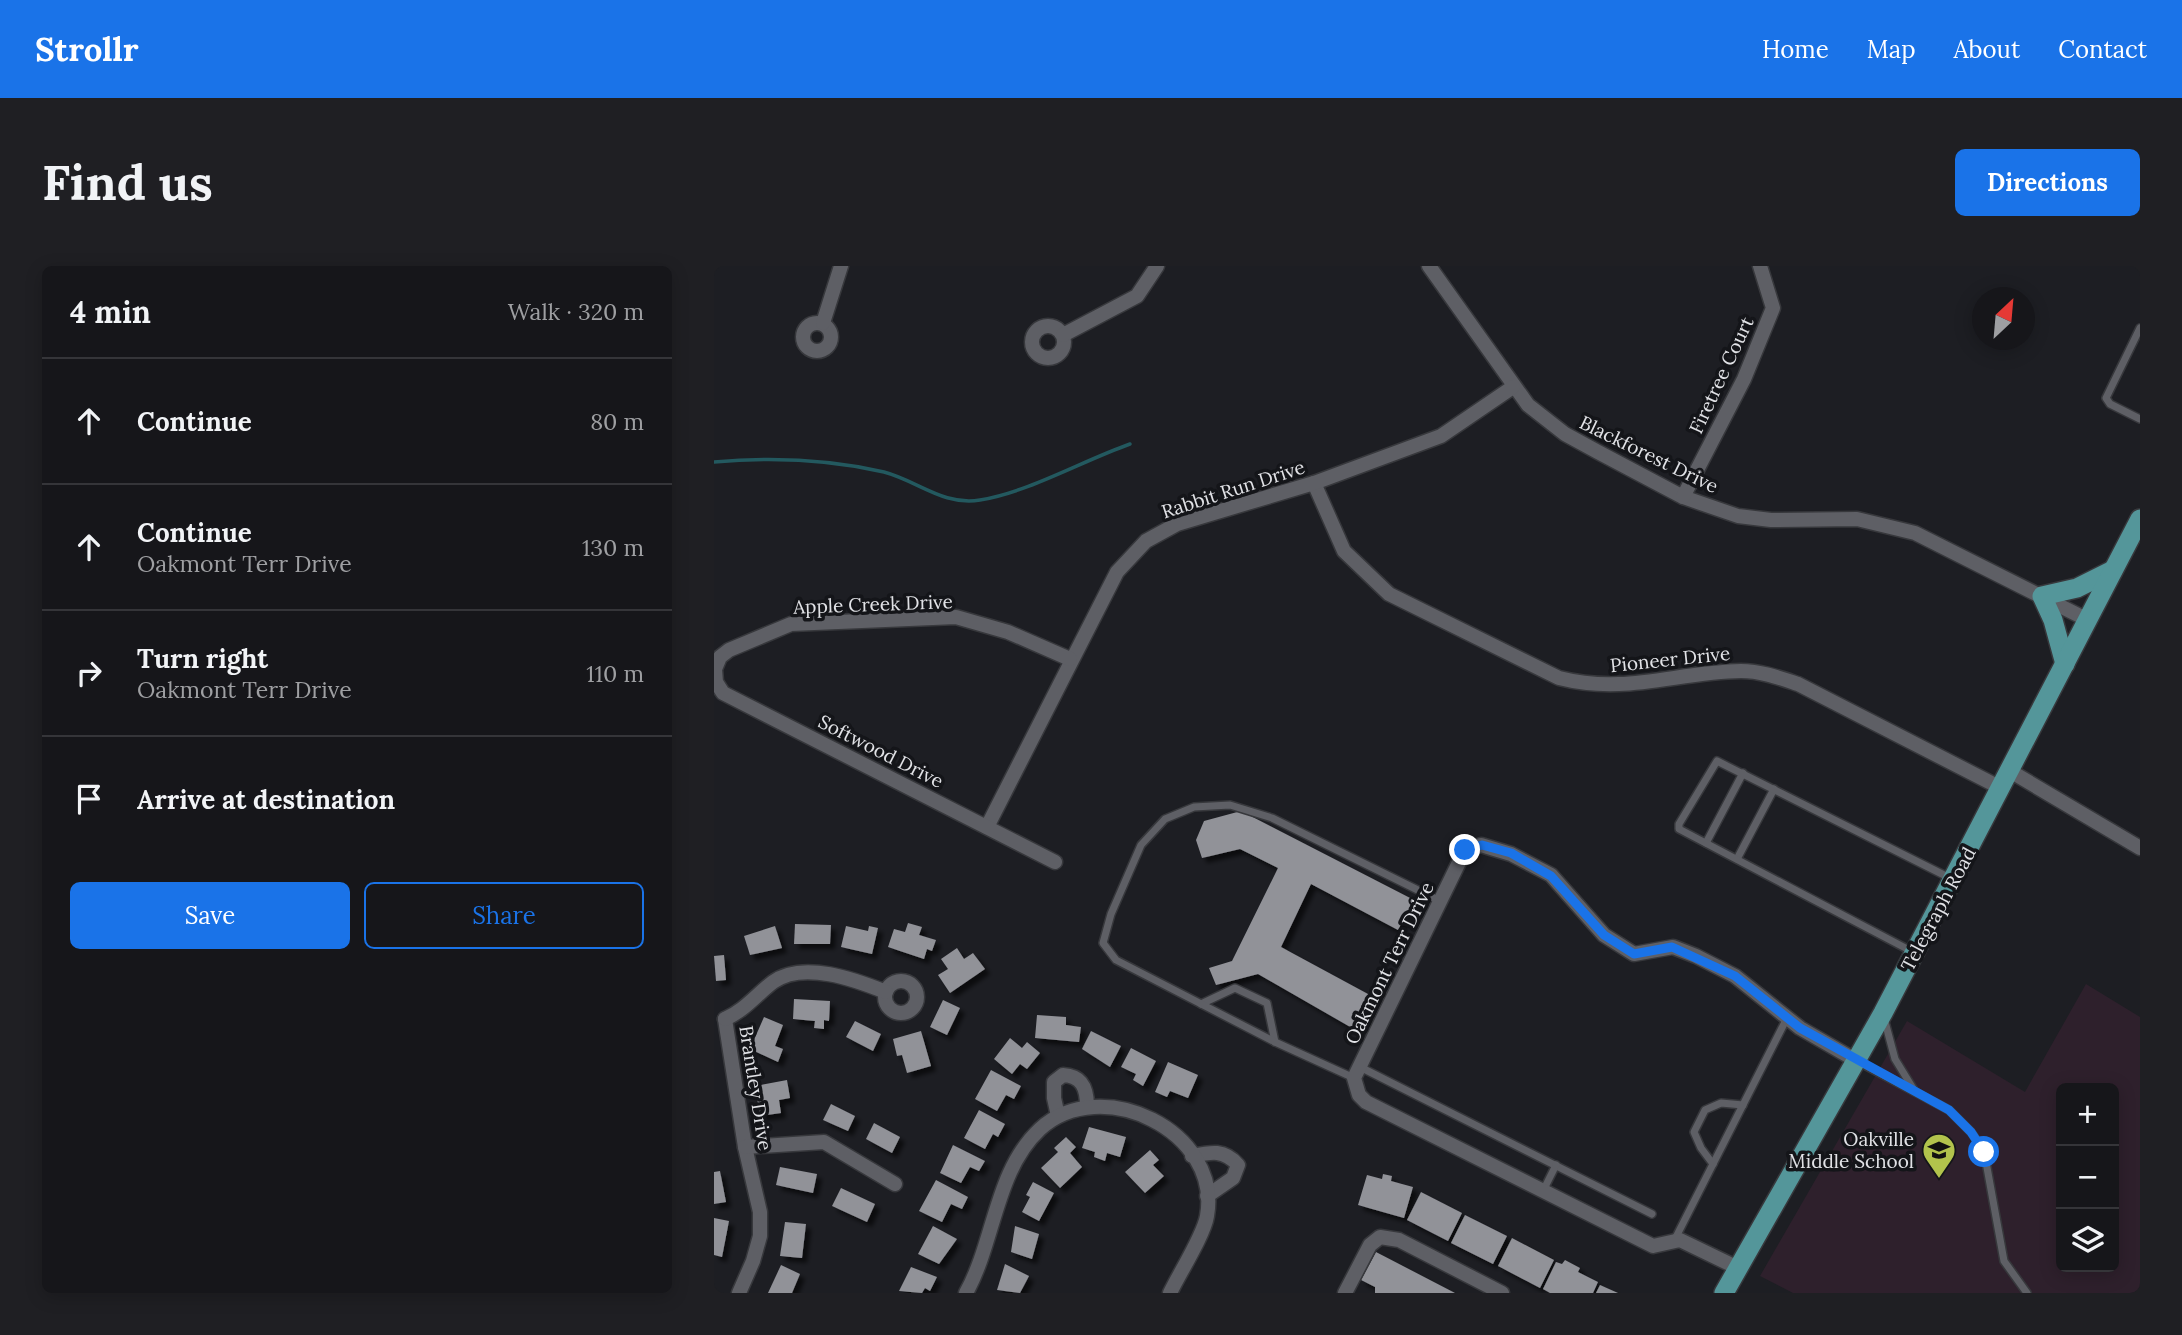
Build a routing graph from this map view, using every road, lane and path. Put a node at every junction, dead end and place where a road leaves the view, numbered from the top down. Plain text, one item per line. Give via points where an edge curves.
1 (841, 266) edge
2 (1157, 266) edge
3 (1429, 266) edge
4 (1760, 266) edge
5 (823, 323) dead end
6 (2140, 328) edge
7 (1063, 335) dead end
8 (1513, 387) junction
9 (2140, 419) edge
10 (1314, 483) junction
11 (1683, 497) junction
12 (2138, 531) edge
13 (2113, 570) junction
14 (2042, 596) junction
15 (2088, 620) junction
16 (718, 658) edge
17 (1070, 659) junction
18 (2065, 664) junction
19 (716, 689) edge
20 (1743, 773) junction
21 (2006, 780) junction
22 (1774, 789) junction
23 (987, 827) junction
24 (1706, 843) junction
25 (2140, 848) edge
26 (1737, 859) junction
27 (1055, 862) dead end
28 (1954, 880) junction
29 (1441, 901) junction
30 (1915, 953) junction
31 (886, 992) dead end
32 (1200, 1004) junction
33 (1883, 1013) junction
34 (720, 1018) edge
35 (1787, 1018) junction
36 (1275, 1042) junction
37 (1857, 1061) junction
38 (1357, 1072) junction
39 (1916, 1093) junction
40 (1743, 1105) junction
41 (1087, 1106) junction
42 (1058, 1116) junction
43 (745, 1147) junction
44 (1192, 1156) junction
45 (1713, 1164) junction
46 (1556, 1165) junction
47 (895, 1184) dead end
48 (1543, 1191) junction
49 (1207, 1196) junction
50 (1652, 1214) dead end
51 (1674, 1241) junction
52 (1738, 1268) junction
53 (739, 1293) edge
54 (966, 1293) edge
55 (1170, 1293) edge
56 (1345, 1293) edge
57 (1502, 1293) edge
58 (1724, 1293) edge
59 (2026, 1293) edge

1 - 5 street
2 - 7 street via 1137,296
3 - 8 street, Blackforest Drive
4 - 11 street, Firetree Court via 1773,308 1744,380
6 - 9 lane via 2106,398 2109,404
8 - 10 street, Rabbit Run Drive via 1441,436
8 - 11 street, Blackforest Drive via 1564,434
10 - 17 street, Rabbit Run Drive via 1177,524 1146,541 1117,572
10 - 21 street, Pioneer Drive via 1344,551 1389,594 1559,678 1619,686 1742,671 1769,674
11 - 14 street, Blackforest Drive via 1738,516 1886,524 1938,543
12 - 13 main road, Telegraph Road
13 - 14 main road via 2062,593
13 - 15 main road, Telegraph Road
14 - 15 street, Blackforest Drive
14 - 18 main road
15 - 18 main road, Telegraph Road
16 - 17 street, Apple Creek Drive via 791,624 956,617 1008,632
16 - 19 street, Softwood Drive
17 - 23 street, Rabbit Run Drive
18 - 21 main road, Telegraph Road
19 - 23 street, Softwood Drive
20 - 22 lane
20 - 24 lane
20 - 24 lane via 1715,762 1679,824 1679,829
21 - 25 street, Pioneer Drive
21 - 28 main road, Telegraph Road
22 - 26 lane
22 - 28 lane
23 - 27 street, Softwood Drive
24 - 26 lane
26 - 30 lane
28 - 30 main road, Telegraph Road
29 - 32 lane via 1272,818 1230,805 1194,807 1165,819 1141,845 1103,943 1116,960
29 - 35 street, Oakmont Terr Drive via 1465,850 1482,845 1511,853 1551,876 1604,935 1634,954 1672,947 1696,956 1735,976
29 - 38 street, Oakmont Terr Drive
30 - 33 main road, Telegraph Road
31 - 34 street, Brantley Drive via 854,979 802,973 775,980 740,1013
32 - 36 lane
32 - 36 lane via 1236,989 1267,1003
33 - 37 main road, Telegraph Road
33 - 39 lane via 1895,1059
34 - 43 street, Brantley Drive
35 - 37 street, Oakmont Terr Drive
35 - 40 lane
36 - 38 lane
37 - 39 lane
37 - 52 main road, Telegraph Road
38 - 46 lane
38 - 48 street via 1359,1095 1366,1102
39 - 59 lane via 1949,1110 1984,1152 2004,1261
40 - 45 lane
40 - 45 lane via 1721,1103 1705,1110 1694,1132
41 - 42 street
41 - 42 street via 1086,1088 1079,1079 1063,1075 1055,1082
41 - 44 street via 1111,1105 1137,1113 1183,1141
42 - 54 street via 1039,1130 1019,1156
43 - 47 street via 824,1142
43 - 53 street, Brantley Drive via 760,1212 760,1236
44 - 49 street via 1206,1179
44 - 49 street via 1226,1154 1238,1165 1233,1178
45 - 51 lane
46 - 48 lane
46 - 50 lane
48 - 51 street via 1653,1246
49 - 55 street via 1207,1217
51 - 52 street via 1681,1240
52 - 58 main road, Telegraph Road
56 - 57 street via 1370,1245 1380,1237 1399,1240

